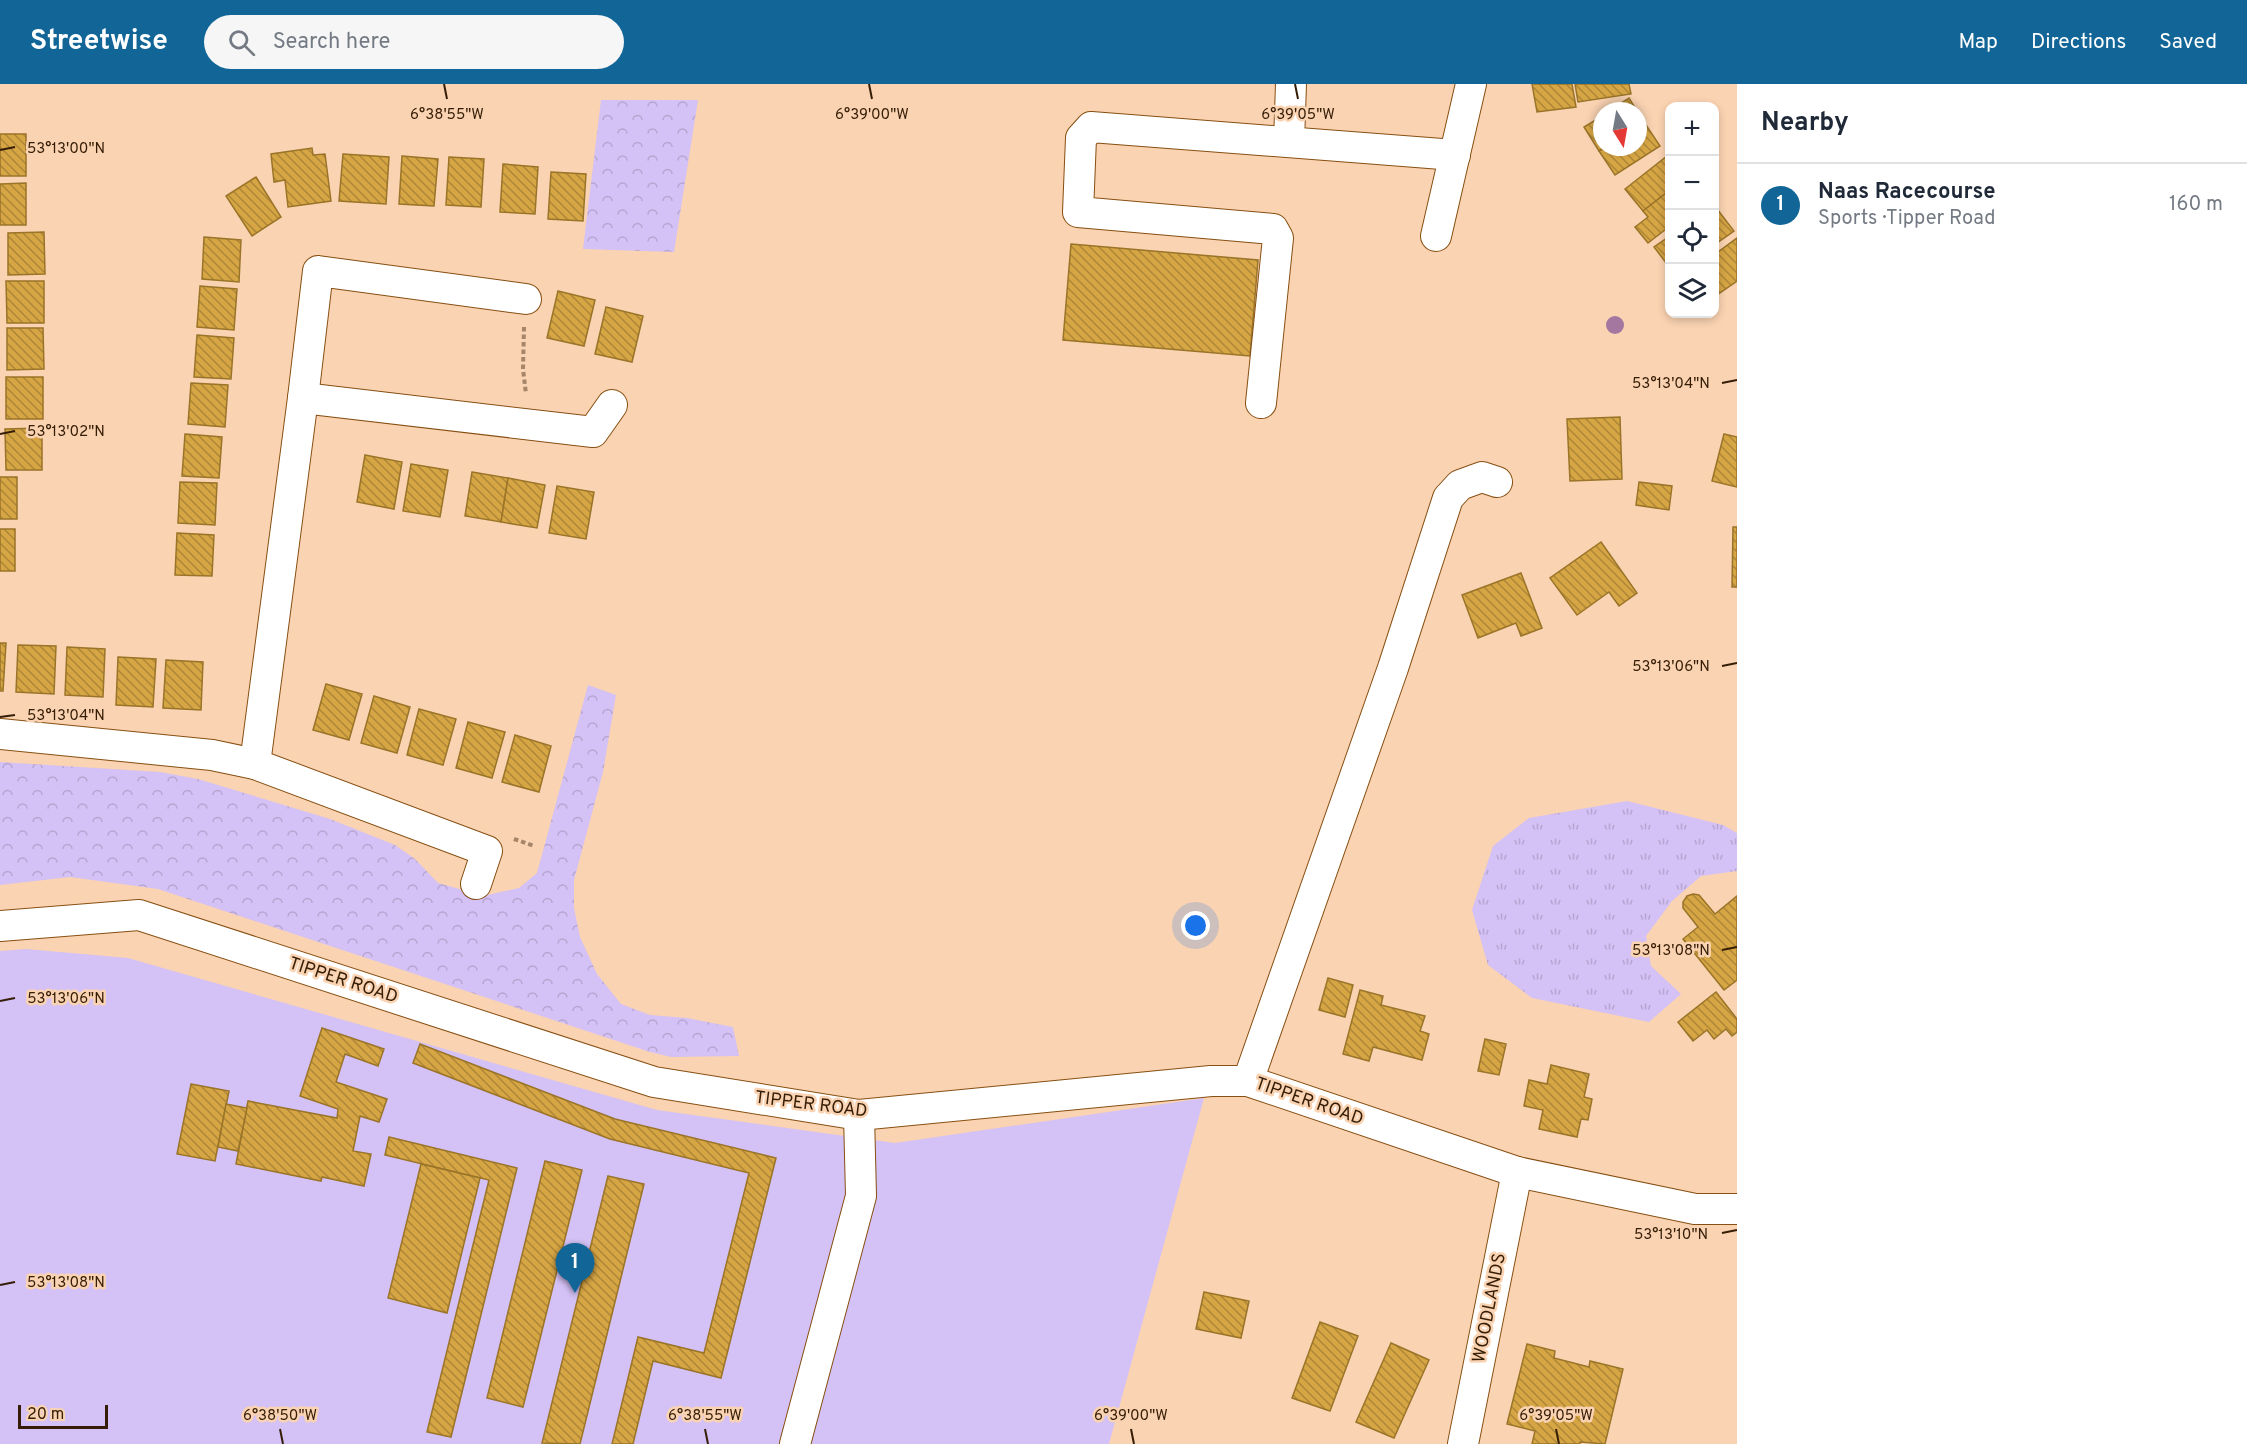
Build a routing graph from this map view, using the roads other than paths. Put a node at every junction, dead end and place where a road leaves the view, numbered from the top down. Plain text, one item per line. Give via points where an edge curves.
1 (1291, 84) edge
2 (1471, 84) edge
3 (1288, 142) junction
4 (1455, 154) junction
5 (1436, 236) dead end
6 (526, 299) road end
7 (303, 398) junction
8 (1261, 403) dead end
9 (612, 405) dead end
10 (1497, 482) dead end
11 (0, 734) edge
12 (255, 764) junction
13 (476, 884) dead end
14 (0, 926) edge
15 (1248, 1081) junction
16 (860, 1115) junction
17 (1517, 1172) junction
18 (1737, 1209) edge
19 (795, 1444) edge
20 (1463, 1444) edge

1 - 3 street
2 - 4 street
3 - 4 street
3 - 8 street via 1091,127 1081,138 1078,212 1273,229 1278,238
4 - 5 street
6 - 7 street via 318,271
7 - 9 street via 593,432
7 - 12 street
10 - 15 street via 1482,477 1460,485 1448,498 1393,668
11 - 12 street
12 - 13 street via 487,851
14 - 16 street, TIPPER ROAD via 140,915 654,1082
15 - 16 street, TIPPER ROAD via 1211,1081
15 - 17 street, TIPPER ROAD
16 - 19 street via 861,1196
17 - 18 street, TIPPER ROAD via 1695,1209
17 - 20 street, WOODLANDS

